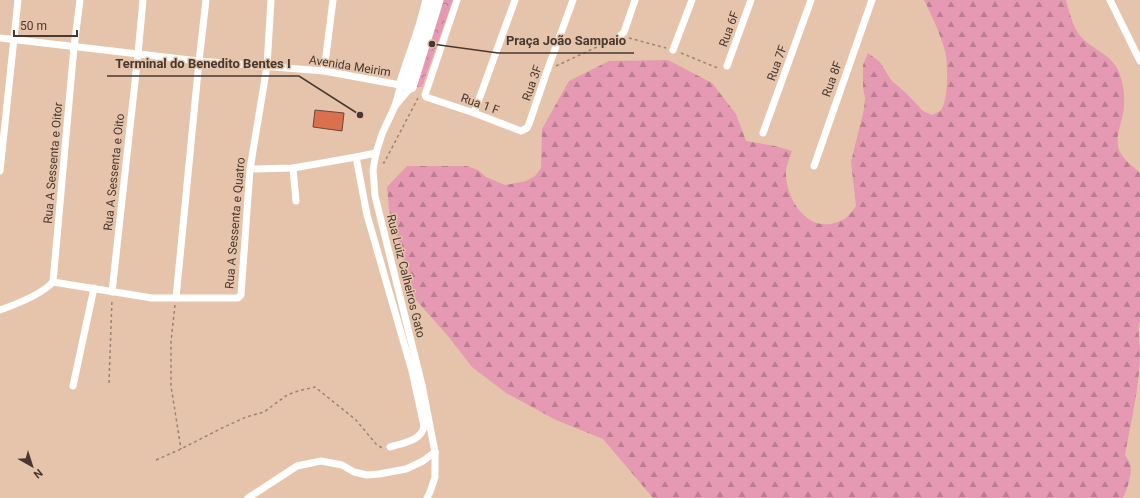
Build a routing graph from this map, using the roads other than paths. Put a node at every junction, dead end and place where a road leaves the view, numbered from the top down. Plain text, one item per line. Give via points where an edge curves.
1 (18, 0) edge
2 (80, 0) edge
3 (143, 0) edge
4 (206, 0) edge
5 (271, 0) edge
6 (333, 0) edge
7 (428, 0) edge
8 (438, 0) edge
9 (458, 0) edge
10 (515, 0) edge
11 (573, 0) edge
12 (635, 0) edge
13 (692, 0) edge
14 (751, 0) edge
15 (811, 0) edge
16 (872, 0) edge
17 (1110, 0) edge
18 (620, 36) road end
19 (0, 38) edge
20 (15, 39) junction
21 (74, 47) junction
22 (673, 50) dead end
23 (138, 54) junction
24 (199, 61) junction
25 (1140, 61) edge
26 (267, 66) junction
27 (727, 66) dead end
28 (324, 71) junction
29 (406, 86) junction
30 (395, 106) junction
31 (474, 113) junction
32 (527, 128) joint
33 (763, 133) dead end
34 (376, 152) junction
35 (356, 157) junction
36 (814, 166) dead end
37 (293, 168) junction
38 (250, 169) junction
39 (0, 171) edge
40 (296, 201) dead end
41 (53, 282) junction
42 (94, 288) junction
43 (112, 292) junction
44 (176, 298) junction
45 (0, 310) edge
46 (73, 386) dead end
47 (390, 447) road end
48 (435, 452) junction
49 (248, 498) edge
50 (427, 498) edge

1 - 20 street
2 - 21 street, Rua A Sessenta e Oitor
3 - 23 street, Rua A Sessenta e Oito
4 - 24 street
5 - 26 street, Rua A Sessenta e Quatro
6 - 28 street
7 - 29 street
8 - 29 street
9 - 31 street, Rua 1 F via 425,95
10 - 31 street
11 - 32 street, Rua 3F
12 - 18 street via 624,32
13 - 22 street
14 - 27 street, Rua 6F
15 - 33 street, Rua 7F
16 - 36 street, Rua 8F
17 - 25 street
19 - 20 street, Avenida Meirim
20 - 21 street, Avenida Meirim
20 - 39 street
21 - 23 street, Avenida Meirim
21 - 41 street, Rua A Sessenta e Oitor
23 - 24 street, Avenida Meirim
23 - 43 street, Rua A Sessenta e Oito
24 - 26 street, Avenida Meirim
24 - 44 street
26 - 28 street, Avenida Meirim
26 - 38 street, Rua A Sessenta e Quatro
28 - 29 street, Avenida Meirim
29 - 30 street, Rua Luiz Calheiros Gato
29 - 30 street, Rua Luiz Calheiros Gato
30 - 34 street, Rua Luiz Calheiros Gato
31 - 32 street, Rua 1 F via 521,131
34 - 35 street
34 - 48 street, Rua Luiz Calheiros Gato via 375,196 422,386
35 - 37 street
35 - 47 street via 367,215 412,371 424,426 417,438
37 - 38 street
37 - 40 street
38 - 44 street, Rua A Sessenta e Quatro via 241,295 233,299
41 - 42 street
41 - 45 street via 48,288
42 - 43 street
42 - 46 street
43 - 44 street via 152,298
48 - 49 street via 406,469 379,474 367,475 354,472 342,465 320,461 297,466
48 - 50 street, Rua Luiz Calheiros Gato via 435,477

